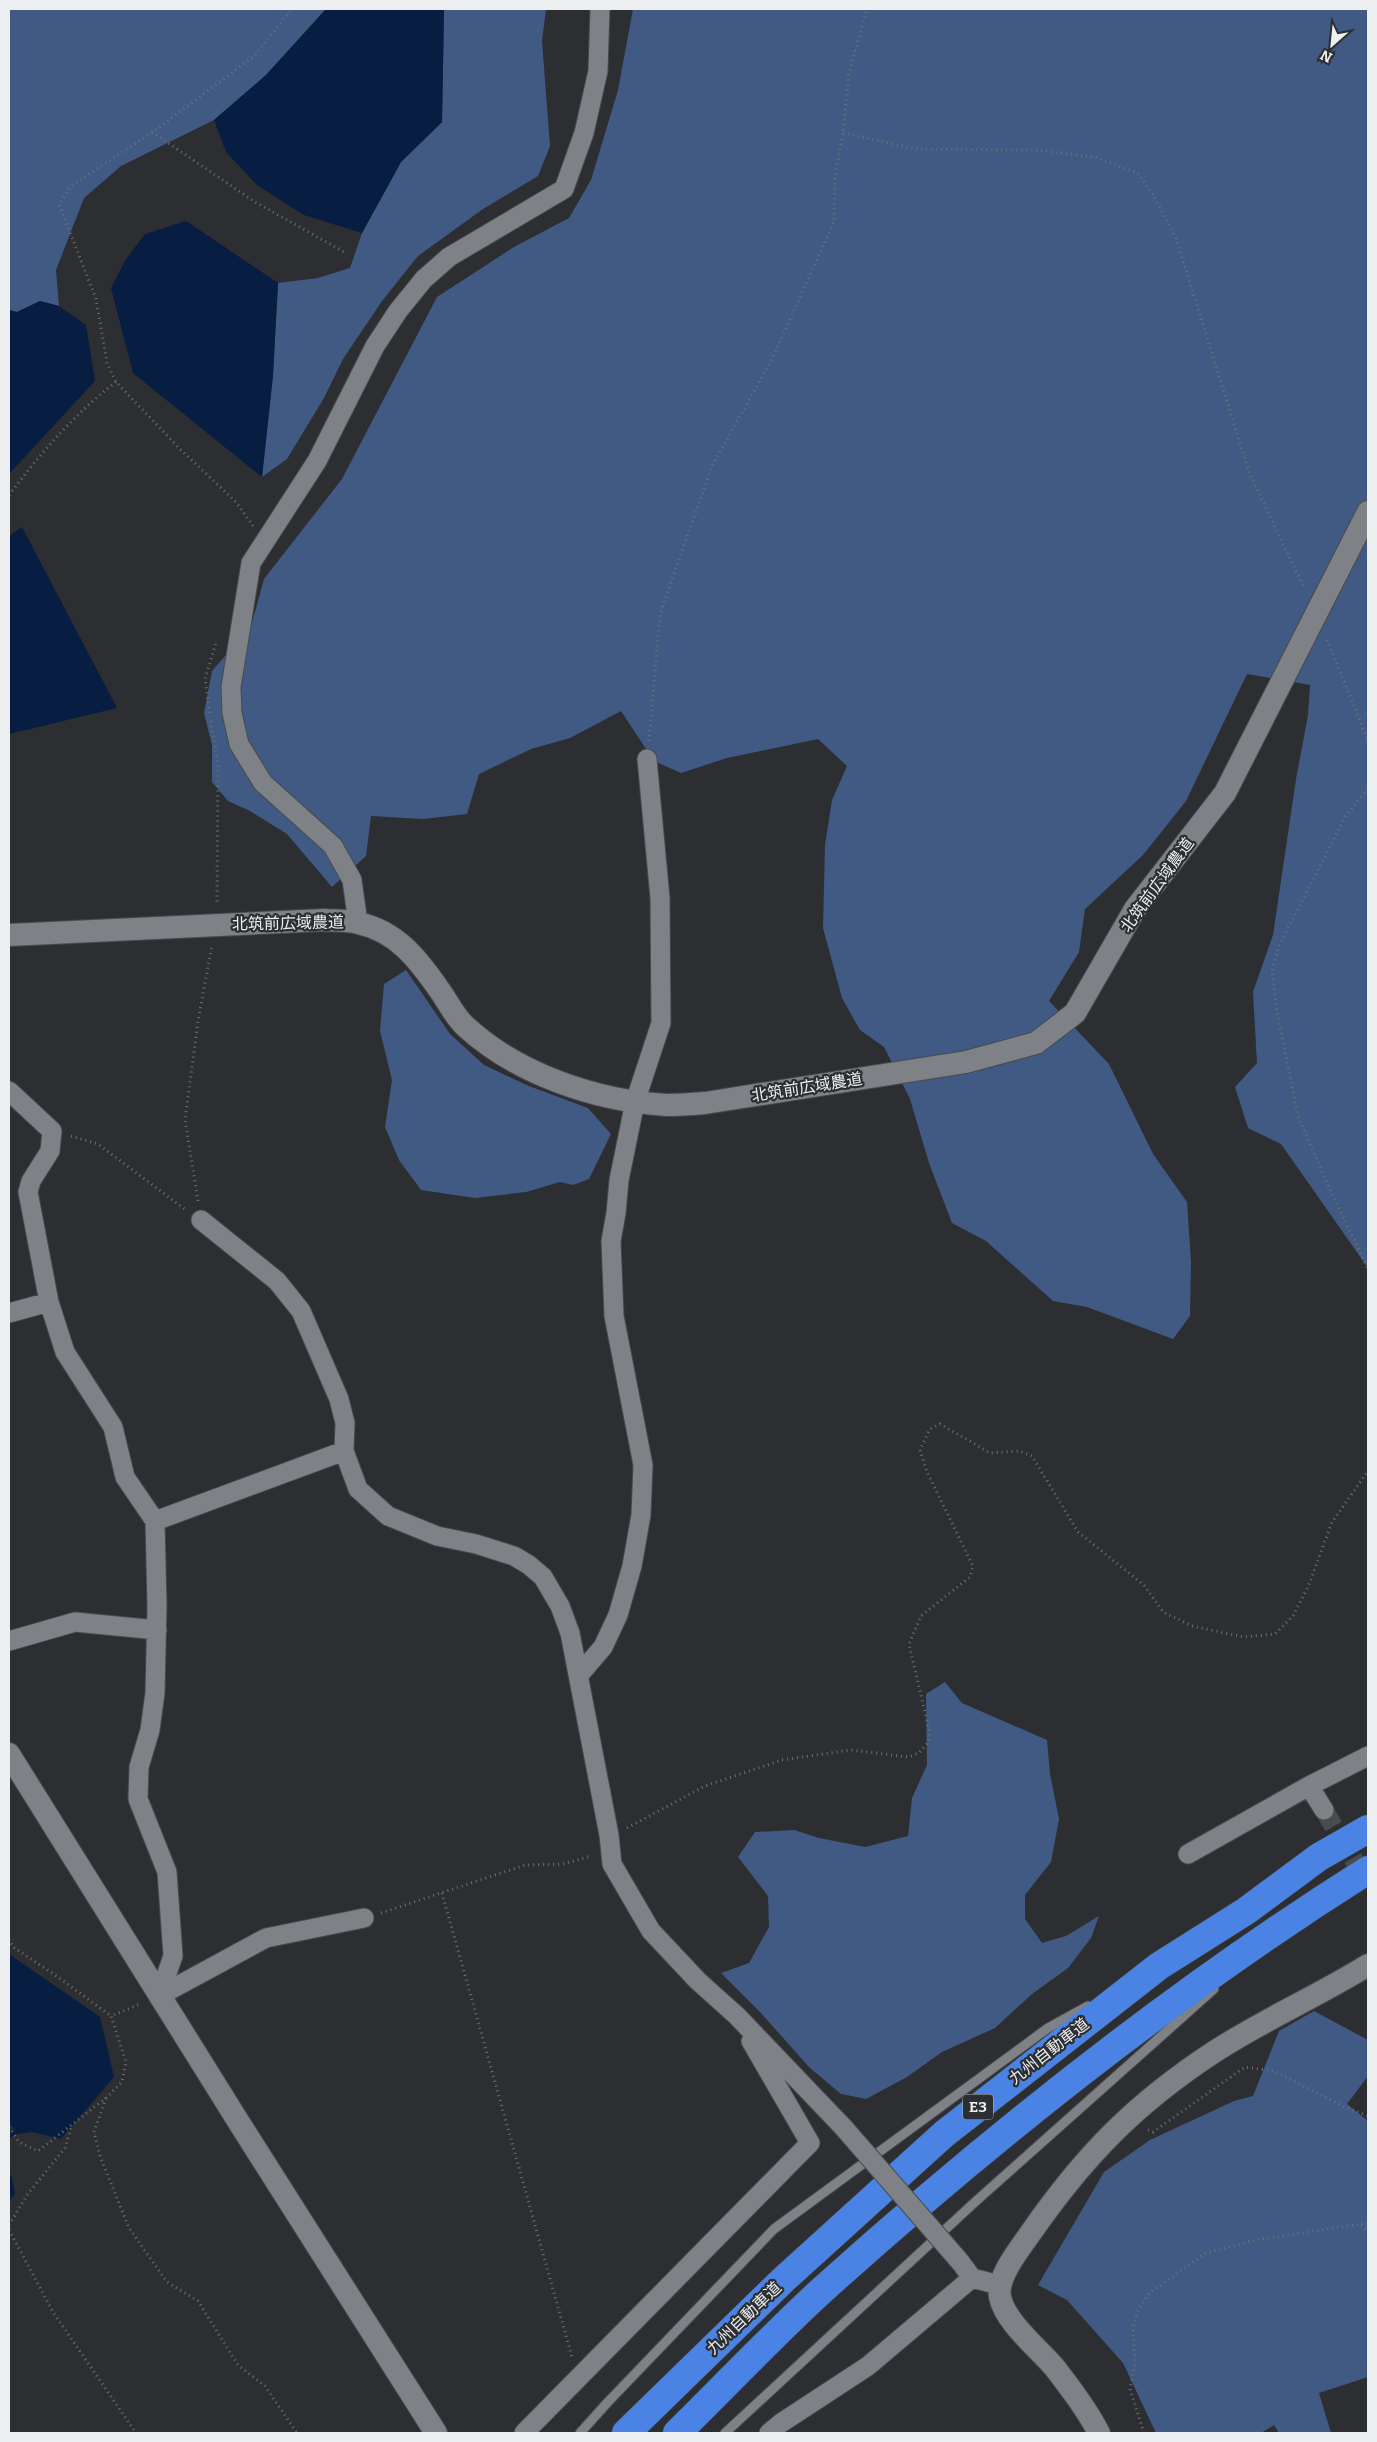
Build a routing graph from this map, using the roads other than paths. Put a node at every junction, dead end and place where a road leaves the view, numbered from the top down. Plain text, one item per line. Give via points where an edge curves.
1 (600, 9) edge
2 (1368, 512) edge
3 (647, 759) road end
4 (358, 923) junction
5 (9, 934) edge
6 (9, 1091) edge
7 (635, 1102) junction
8 (201, 1220) road end
9 (49, 1302) junction
10 (9, 1313) edge
11 (344, 1451) junction
12 (156, 1521) junction
13 (157, 1630) junction
14 (9, 1641) edge
15 (579, 1675) junction
16 (9, 1754) edge
17 (1368, 1756) edge
18 (1309, 1786) junction
19 (1324, 1810) tunnel mouth
20 (1368, 1829) edge
21 (1188, 1854) dead end
22 (1368, 1870) edge
23 (364, 1918) road end
24 (1279, 1927) junction
25 (1368, 1965) edge
26 (1159, 1966) junction
27 (1229, 1974) dead end
28 (1222, 1981) dead end
29 (160, 1996) junction
30 (737, 2016) junction
31 (967, 2271) junction
32 (999, 2285) junction
33 (777, 2430) edge
34 (436, 2433) edge
35 (524, 2433) edge
36 (580, 2433) edge
37 (626, 2433) edge
38 (677, 2433) edge
39 (725, 2433) edge
40 (1099, 2433) edge

1 - 4 street via 598,71 584,133 564,189 449,257 424,279 375,346 317,460 251,562 231,687 232,713 239,744 263,783 333,846 352,880
2 - 7 street, 北筑前広域農道 via 1226,793 1135,909 1075,1013 1056,1029 1036,1043 966,1062 705,1103 669,1105
3 - 7 street via 660,898 661,1023
4 - 5 street, 北筑前広域農道 via 324,920
4 - 7 street, 北筑前広域農道 via 406,947 463,1024 487,1044 532,1070 578,1088
6 - 9 street via 52,1131 50,1151 31,1181 28,1192
7 - 15 street via 611,1240 614,1316 643,1465 641,1515 632,1566 618,1615 603,1648
8 - 11 street via 277,1281 301,1311 340,1399 345,1423
9 - 10 street
9 - 12 street via 65,1352 113,1427 125,1476
11 - 12 street
11 - 15 street via 358,1489 388,1516 437,1536 514,1556 530,1565 543,1578 560,1606
12 - 13 street
13 - 14 street via 75,1622
13 - 29 street via 155,1693 150,1730 138,1767 138,1799 167,1872 173,1956
15 - 30 street via 612,1864 651,1931 698,1981
16 - 29 street
17 - 18 street
18 - 19 street
18 - 21 street
20 - 26 highway, 九州自動車道 / E3 via 1319,1857 1246,1911
22 - 24 highway, E3
23 - 29 street via 266,1938
24 - 27 lane
24 - 38 highway, E3 via 1134,2031 991,2142 820,2293
25 - 32 street via 1214,2052 1125,2119 1059,2193 1018,2251
26 - 36 lane via 1048,2028 774,2229
26 - 37 highway, 九州自動車道 / E3 via 944,2134 783,2280
28 - 39 lane
29 - 34 street
30 - 31 street, bridge via 844,2128
30 - 35 street via 810,2143
31 - 32 street
31 - 33 street via 868,2366
32 - 40 street via 1000,2298 1008,2316 1054,2368 1088,2412

